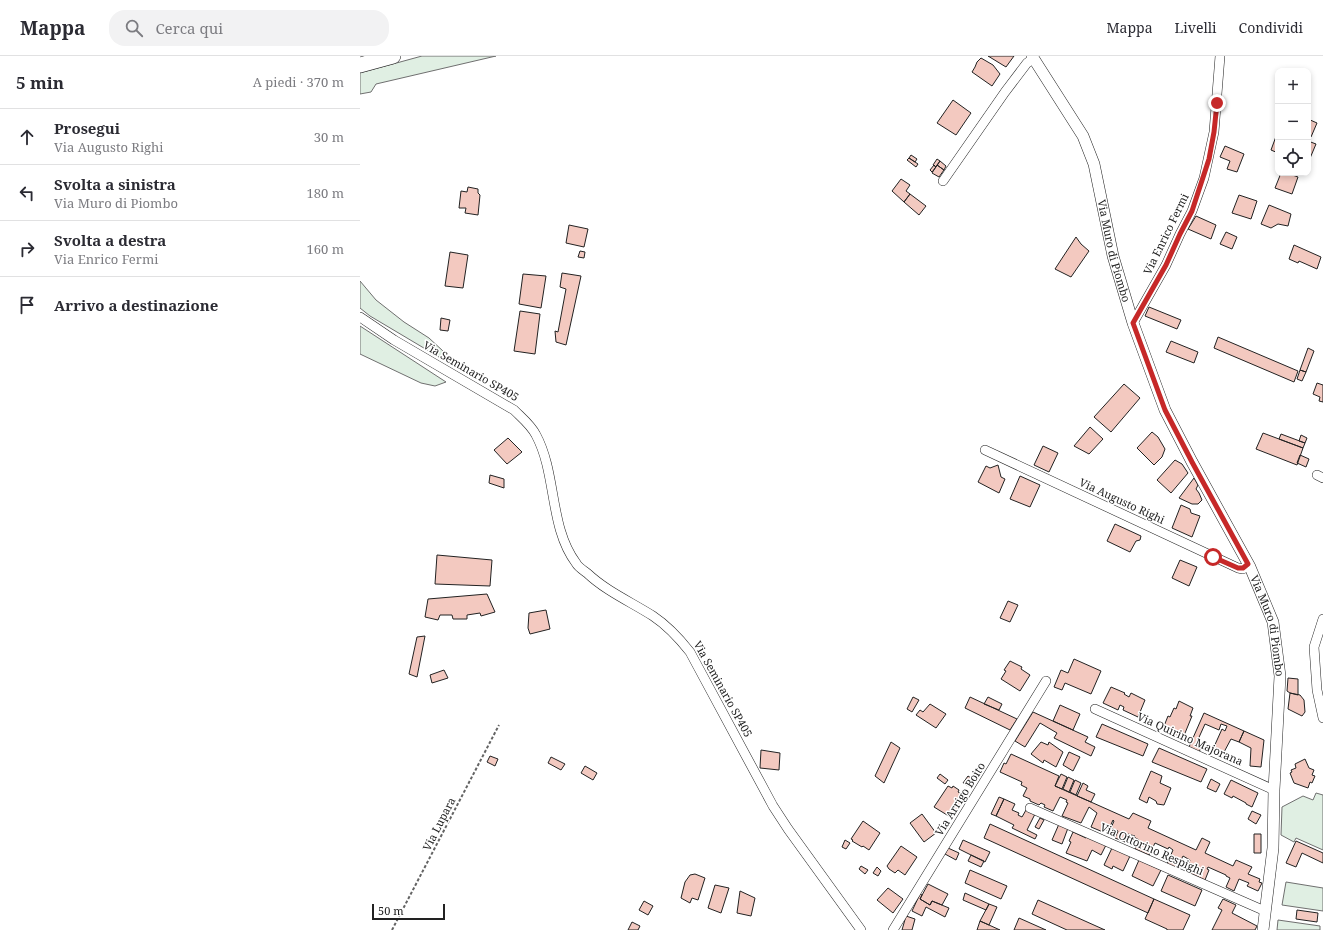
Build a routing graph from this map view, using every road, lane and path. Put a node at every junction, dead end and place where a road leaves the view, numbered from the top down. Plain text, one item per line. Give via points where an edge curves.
1 (393, 56) edge
2 (1220, 56) edge
3 (1033, 57) edge
4 (360, 66) edge
5 (943, 181) dead end
6 (360, 317) edge
7 (1133, 323) junction
8 (985, 450) dead end
9 (1248, 564) junction
10 (1323, 619) edge
11 (1046, 681) dead end
12 (1095, 709) dead end
13 (1323, 718) edge
14 (499, 725) dead end
15 (1274, 790) junction
16 (1030, 808) dead end
17 (1265, 911) junction
18 (392, 930) edge
19 (861, 930) edge
20 (893, 930) edge
21 (1263, 930) edge

1 - 4 highway
2 - 7 street, Via Enrico Fermi via 1214,132 1204,178 1192,211 1166,265
3 - 5 street, Via Muro di Piombo via 1026,63
3 - 7 street, Via Muro di Piombo via 1083,136 1094,164 1113,256
6 - 19 street, Via Seminario SP405 via 394,340 514,410 530,426 536,434 547,464 561,533 576,563 598,584 654,617 682,641 773,806
7 - 9 street, Via Muro di Piombo via 1165,410
8 - 9 street, Via Augusto Righi via 1238,568
9 - 15 street, Via Muro di Piombo via 1273,622 1280,676
10 - 13 street via 1314,647 1317,690
11 - 20 street, Via Arrigo Boito
12 - 15 street, Via Quirino Majorana
14 - 18 path, Via Lupara
15 - 17 street, Via Muro di Piombo via 1274,848
16 - 17 street, Via Ottorino Respighi
17 - 21 street, Via Muro di Piombo

